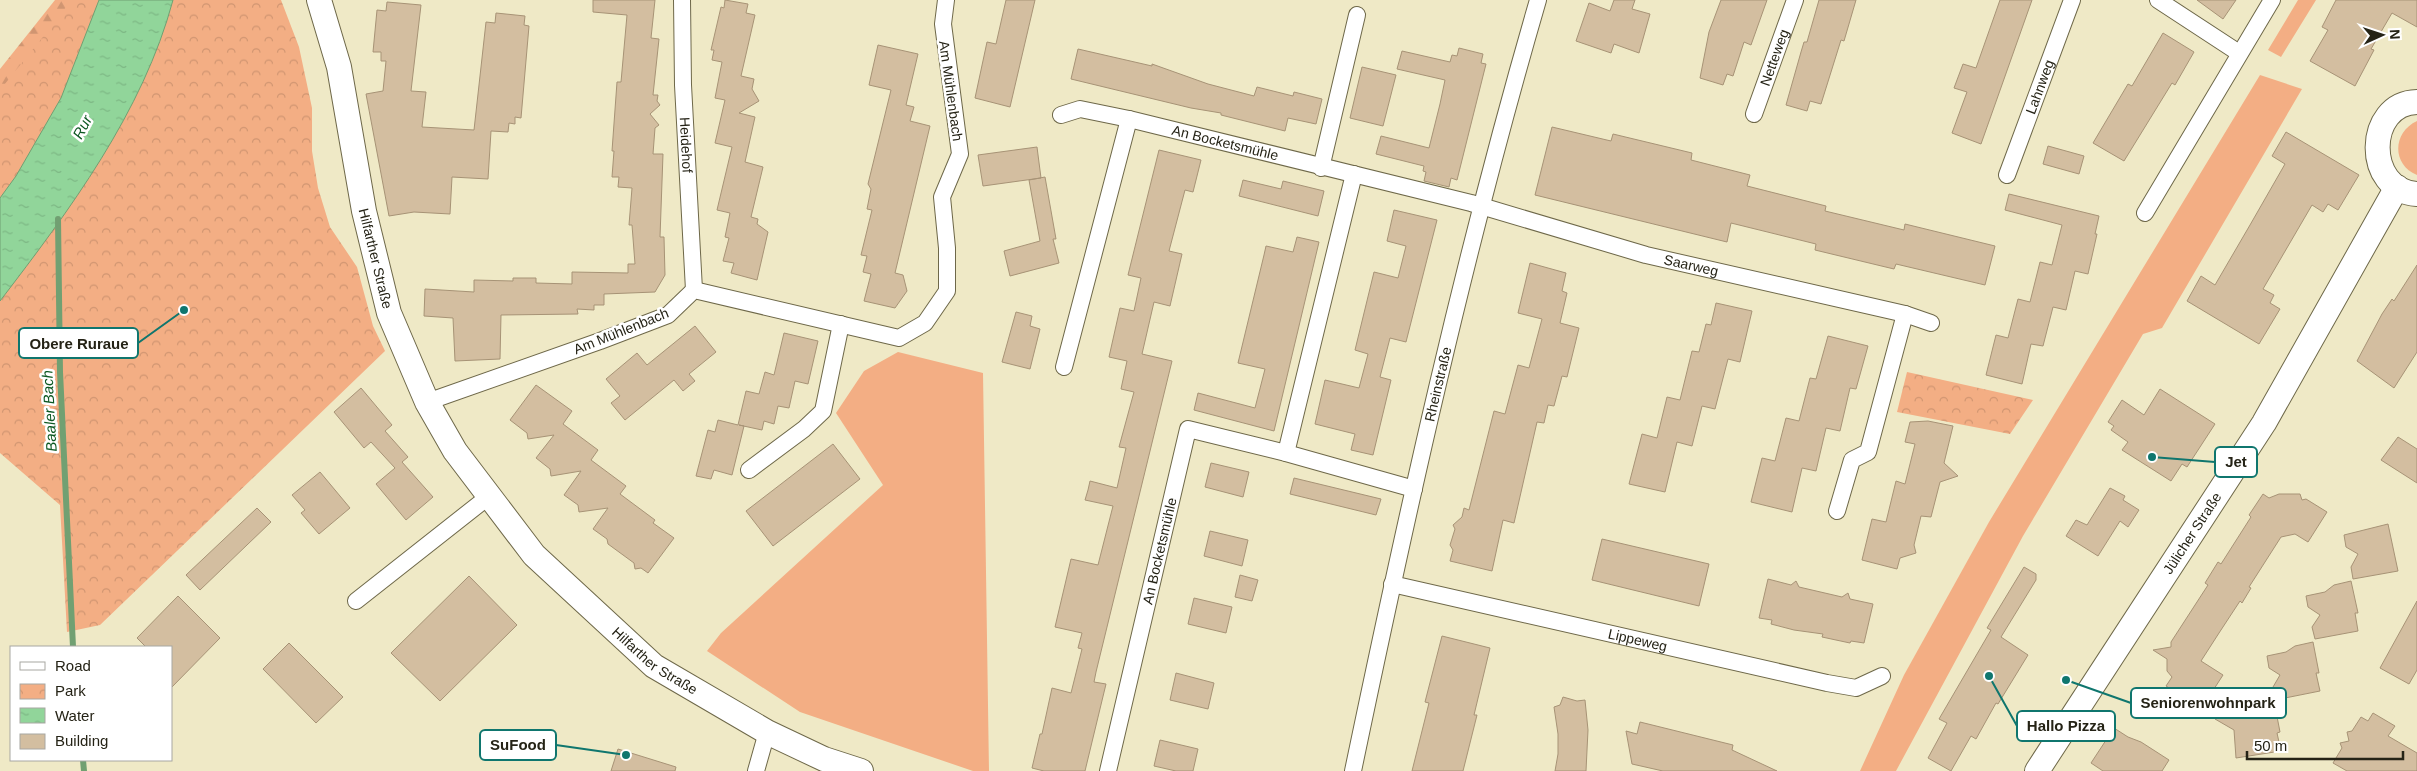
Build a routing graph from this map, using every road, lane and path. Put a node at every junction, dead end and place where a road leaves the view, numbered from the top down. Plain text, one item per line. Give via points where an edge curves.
1 (320, 0) edge
2 (682, 0) edge
3 (946, 0) edge
4 (1538, 0) edge
5 (1795, 0) edge
6 (2072, 0) edge
7 (2158, 0) edge
8 (2272, 0) edge
9 (1359, 7) edge
10 (2239, 53) junction
11 (2417, 102) edge
12 (1754, 114) dead end
13 (1061, 115) dead end
14 (1129, 119) junction
15 (1321, 168) junction
16 (1354, 174) junction
17 (2007, 174) dead end
18 (2407, 191) edge
19 (1481, 206) junction
20 (2145, 213) dead end
21 (694, 290) junction
22 (1905, 314) junction
23 (1930, 323) dead end
24 (841, 324) junction
25 (1064, 367) dead end
26 (427, 402) junction
27 (1286, 453) junction
28 (749, 470) dead end
29 (1414, 489) junction
30 (488, 497) junction
31 (1837, 511) dead end
32 (1392, 584) junction
33 (356, 601) dead end
34 (1882, 676) dead end
35 (767, 732) junction
36 (756, 771) edge
37 (861, 771) edge
38 (1108, 771) edge
39 (1353, 771) edge
40 (2037, 771) edge

1 - 26 main road, Hilfarther Straße via 343,84 364,211 384,298
2 - 21 street, Heidehof via 683,85
3 - 24 street, Am Mühlenbach via 942,24 960,154 942,197 947,291 925,323 899,338
4 - 19 street, Rheinstraße
5 - 12 street, Netteweg
6 - 17 street, Lahnweg
7 - 10 street
8 - 10 street
9 - 15 street
10 - 20 street
11 - 18 main road, Jülicher Straße via 2396,109 2384,123 2377,140 2377,158 2384,175
13 - 14 street, An Bocketsmühle via 1080,109
14 - 15 street, An Bocketsmühle
14 - 25 street
15 - 16 street, An Bocketsmühle
16 - 19 street, An Bocketsmühle
16 - 27 street
18 - 40 main road, Jülicher Straße via 2264,423
19 - 22 street, Saarweg via 1646,255
19 - 29 street, Rheinstraße
21 - 24 street, Am Mühlenbach
21 - 26 street, Am Mühlenbach via 668,315
22 - 23 street, Saarweg
22 - 31 street via 1868,452 1852,460
24 - 28 street via 823,411
26 - 30 main road, Hilfarther Straße
27 - 29 street, An Bocketsmühle
27 - 38 street, An Bocketsmühle via 1188,429
29 - 32 street, Rheinstraße
30 - 33 street
30 - 35 main road, Hilfarther Straße via 534,556 654,666
32 - 34 street, Lippeweg via 1827,683 1856,688
32 - 39 street, Rheinstraße
35 - 36 street
35 - 37 main road, Hilfarther Straße via 824,759

